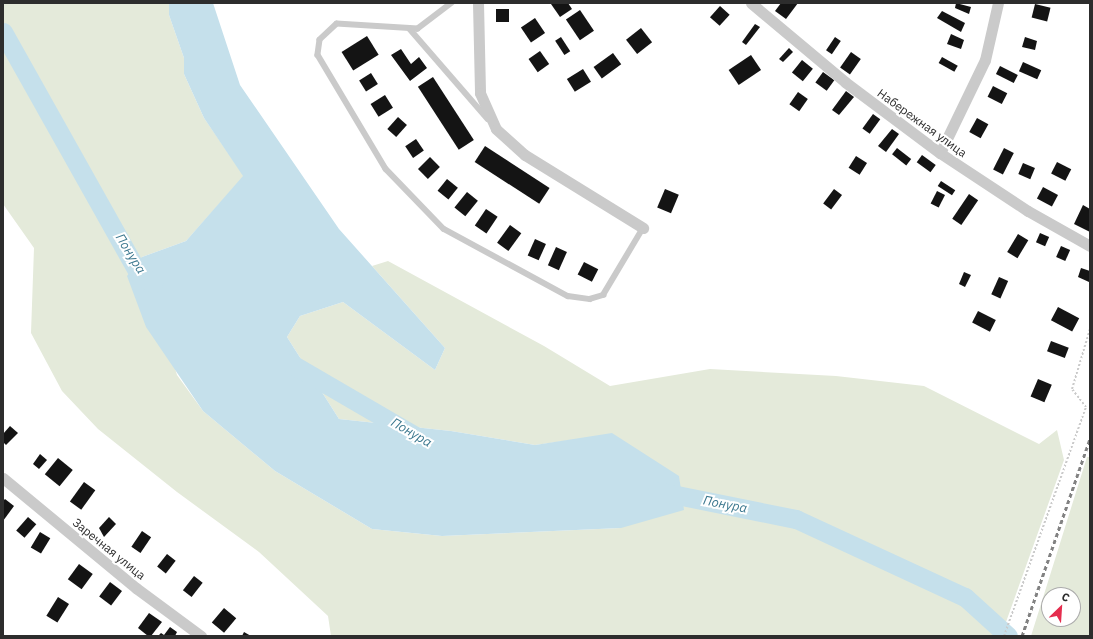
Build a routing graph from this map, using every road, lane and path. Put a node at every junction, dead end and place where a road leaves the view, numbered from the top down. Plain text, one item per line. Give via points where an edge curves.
1 (452, 3) edge
2 (478, 3) edge
3 (752, 3) edge
4 (998, 3) edge
5 (410, 29) junction
6 (496, 129) junction
7 (940, 153) junction
8 (643, 228) joint
9 (1090, 246) edge
10 (1090, 330) edge
11 (3, 478) edge
12 (201, 636) edge
13 (1004, 636) edge

1 - 5 lane via 418,29
2 - 6 street via 480,94
3 - 7 street, Набережная улица via 845,82
4 - 7 street via 985,60
5 - 6 lane
5 - 8 lane via 337,24 320,40 318,55 386,169 444,229 568,296 590,299 603,295
6 - 8 street via 524,155
7 - 9 street, Набережная улица via 1028,211
10 - 13 path via 1072,389 1086,407
11 - 12 street, Заречная улица via 136,588

